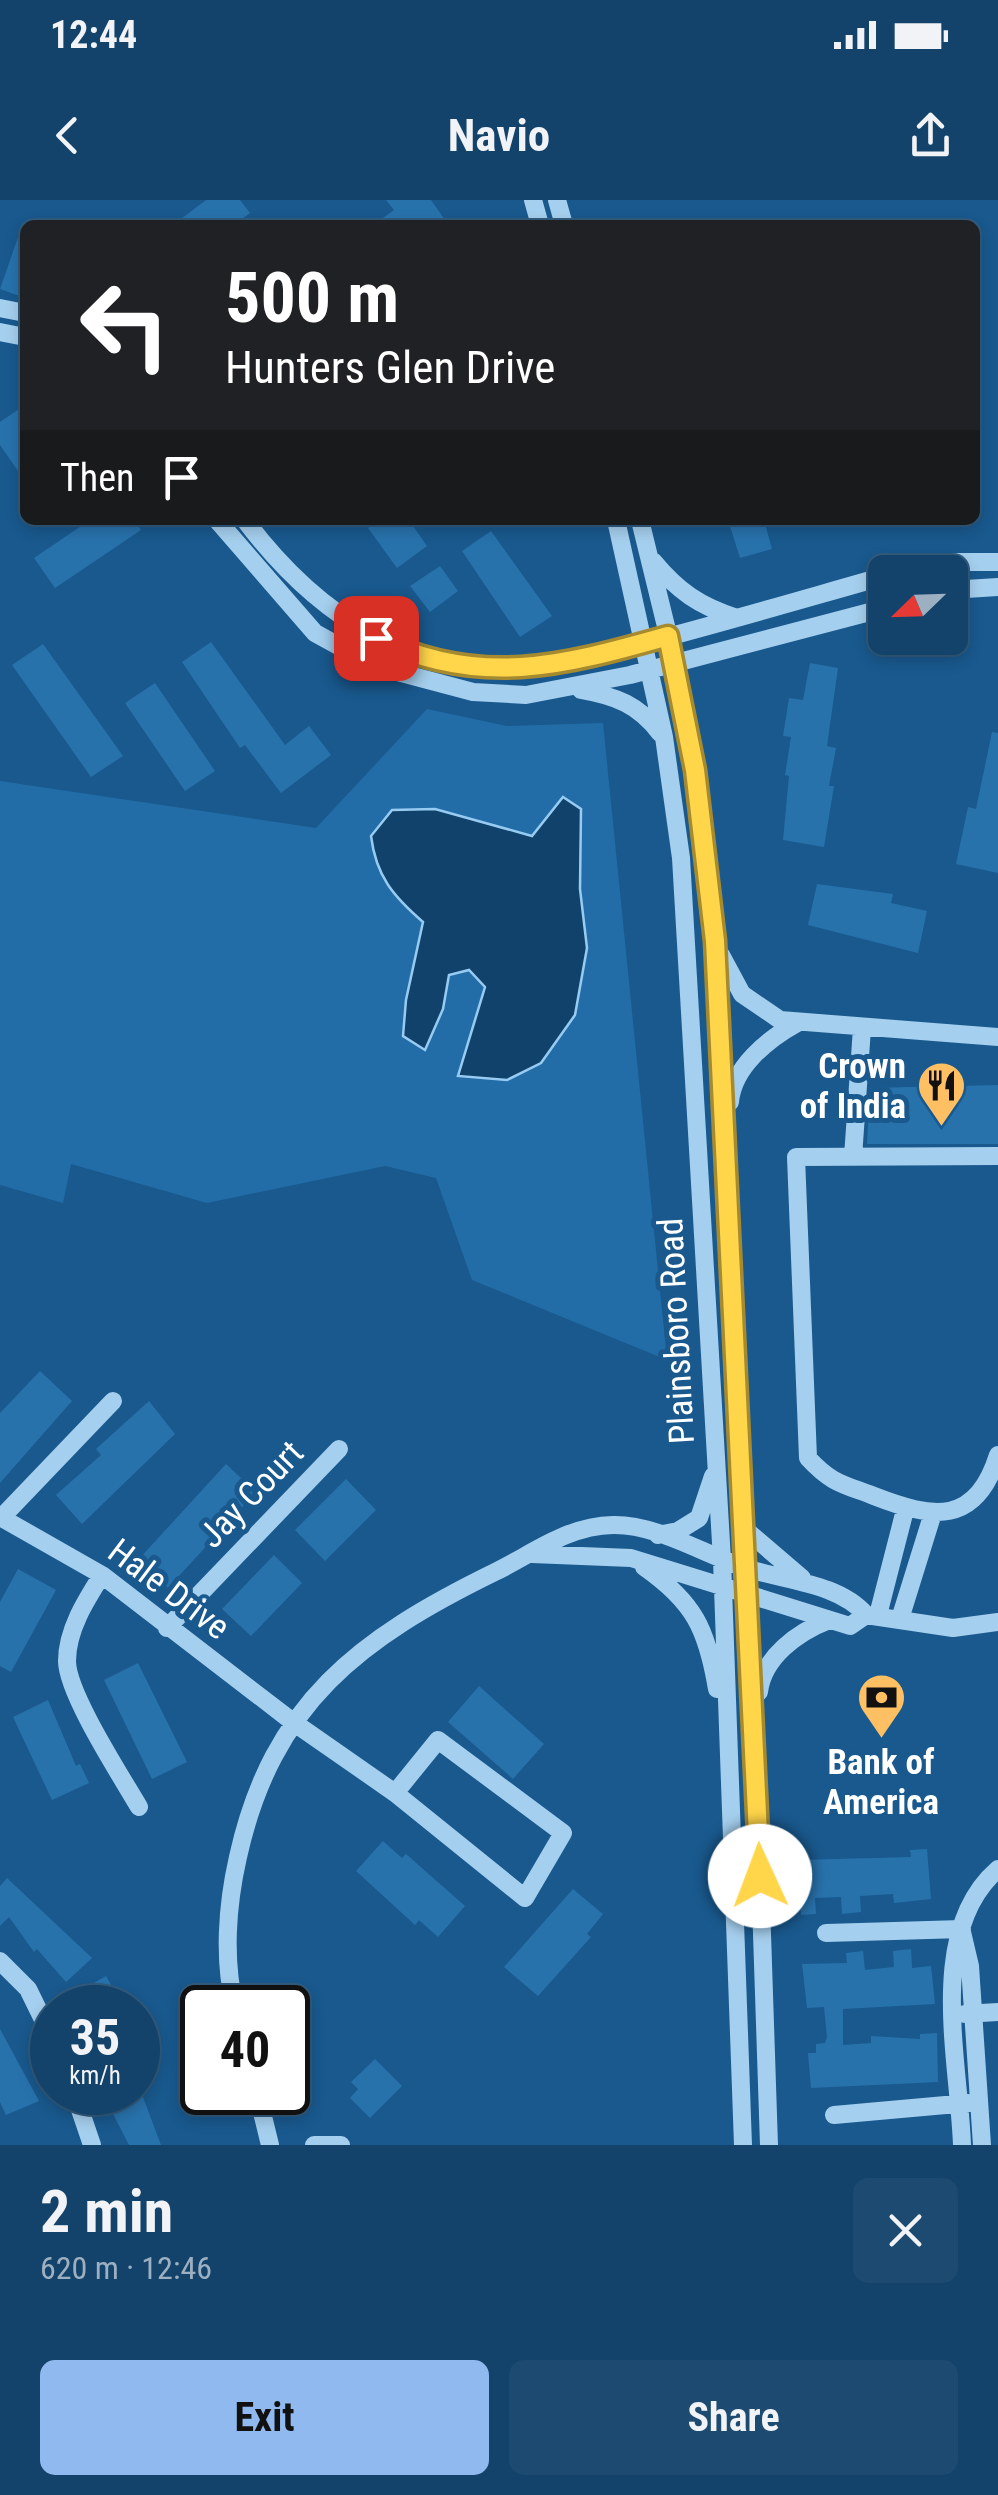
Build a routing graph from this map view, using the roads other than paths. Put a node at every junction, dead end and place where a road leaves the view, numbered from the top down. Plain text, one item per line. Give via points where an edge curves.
1 (221, 525) edge
2 (249, 525) edge
3 (617, 525) edge
4 (641, 525) edge
5 (649, 556) junction
6 (968, 562) edge
7 (998, 562) edge
8 (868, 581) edge
9 (998, 587) edge
10 (968, 589) edge
11 (868, 612) edge
12 (737, 618) junction
13 (668, 636) junction
14 (644, 643) junction
15 (676, 663) junction
16 (650, 670) junction
17 (566, 687) junction
18 (664, 737) junction
19 (715, 941) junction
20 (797, 1024) junction
21 (862, 1028) junction
22 (998, 1037) edge
23 (727, 1138) junction
24 (998, 1156) edge
25 (852, 1157) junction
26 (113, 1401) dead end
27 (339, 1449) dead end
28 (998, 1455) edge
29 (716, 1461) junction
30 (905, 1510) junction
31 (933, 1513) junction
32 (1, 1517) edge
33 (747, 1531) junction
34 (657, 1535) junction
35 (532, 1554) junction
36 (631, 1558) junction
37 (722, 1560) junction
38 (747, 1568) junction
39 (102, 1576) junction
40 (722, 1587) junction
41 (814, 1587) junction
42 (748, 1598) junction
43 (872, 1615) junction
44 (900, 1619) junction
45 (829, 1620) junction
46 (998, 1622) edge
47 (167, 1628) junction
48 (293, 1722) junction
49 (756, 1722) junction
50 (726, 1740) junction
51 (395, 1793) junction
52 (139, 1807) dead end
53 (998, 1869) edge
54 (962, 1929) junction
55 (826, 1933) dead end
56 (0, 1962) edge
57 (233, 1985) edge
58 (30, 1993) edge
59 (998, 2012) edge
60 (974, 2013) junction
61 (954, 2015) junction
62 (980, 2103) junction
63 (961, 2104) junction
64 (82, 2115) edge
65 (263, 2115) edge
66 (834, 2115) dead end
67 (92, 2145) edge
68 (270, 2145) edge
69 (314, 2145) edge
70 (341, 2145) edge
71 (743, 2145) edge
72 (769, 2145) edge
73 (962, 2145) edge
74 (982, 2145) edge

1 - 17 street via 315,633 375,666 473,692 526,695
2 - 14 street via 307,592 351,625 441,664 538,668
3 - 14 street, Plainsboro Road
4 - 5 street, Plainsboro Road
5 - 12 street via 677,590
5 - 13 street, Plainsboro Road
6 - 7 street
8 - 12 street
9 - 10 street
11 - 15 street
12 - 13 street
13 - 14 street
13 - 15 street, Plainsboro Road
14 - 16 street, Plainsboro Road
15 - 16 street
15 - 19 street, Plainsboro Road
16 - 17 street
16 - 18 street, Plainsboro Road
17 - 18 street via 614,695 646,713
18 - 29 street, Plainsboro Road via 683,886
19 - 20 street via 738,990 780,1020
19 - 23 street, Plainsboro Road
20 - 21 street
20 - 23 street via 762,1047 742,1072 731,1092
21 - 22 street
21 - 25 street
23 - 33 street, Plainsboro Road
24 - 25 street
25 - 30 street via 796,1157 808,1458 830,1482
26 - 32 street
27 - 47 street, Jay Court
28 - 31 street via 988,1486 968,1503
29 - 34 street via 699,1518
29 - 37 street, Plainsboro Road
30 - 31 street
30 - 43 street
31 - 44 street
32 - 39 street, Hale Drive
33 - 38 street, Plainsboro Road
33 - 41 street
34 - 35 street via 596,1527 550,1539
34 - 37 street
35 - 36 street
35 - 48 street via 415,1611 358,1653
36 - 40 street
36 - 50 street via 678,1591 700,1625
37 - 38 street
37 - 40 street, Plainsboro Road
38 - 41 street
38 - 42 street, Plainsboro Road
39 - 47 street, Hale Drive
39 - 52 street via 81,1607 66,1662
40 - 42 street
40 - 50 street, Plainsboro Road
41 - 43 street via 852,1598
42 - 45 street
42 - 49 street, Plainsboro Road
43 - 44 street
43 - 45 street via 850,1626
44 - 46 street via 953,1628
45 - 49 street via 778,1653 760,1681
47 - 48 street, Hale Drive
48 - 51 street, Hale Drive
48 - 57 street via 249,1808 232,1886
49 - 72 street, Plainsboro Road
50 - 71 street, Plainsboro Road
51 - 51 street, Hale Drive via 524,1898 563,1833 438,1740
53 - 54 street via 969,1900
54 - 55 street
54 - 60 street
54 - 61 street via 951,1962
56 - 58 street
59 - 60 street
60 - 61 street
60 - 62 street
61 - 63 street
62 - 63 street
62 - 74 street
63 - 66 street
63 - 73 street
64 - 67 street
65 - 68 street
69 - 70 street

